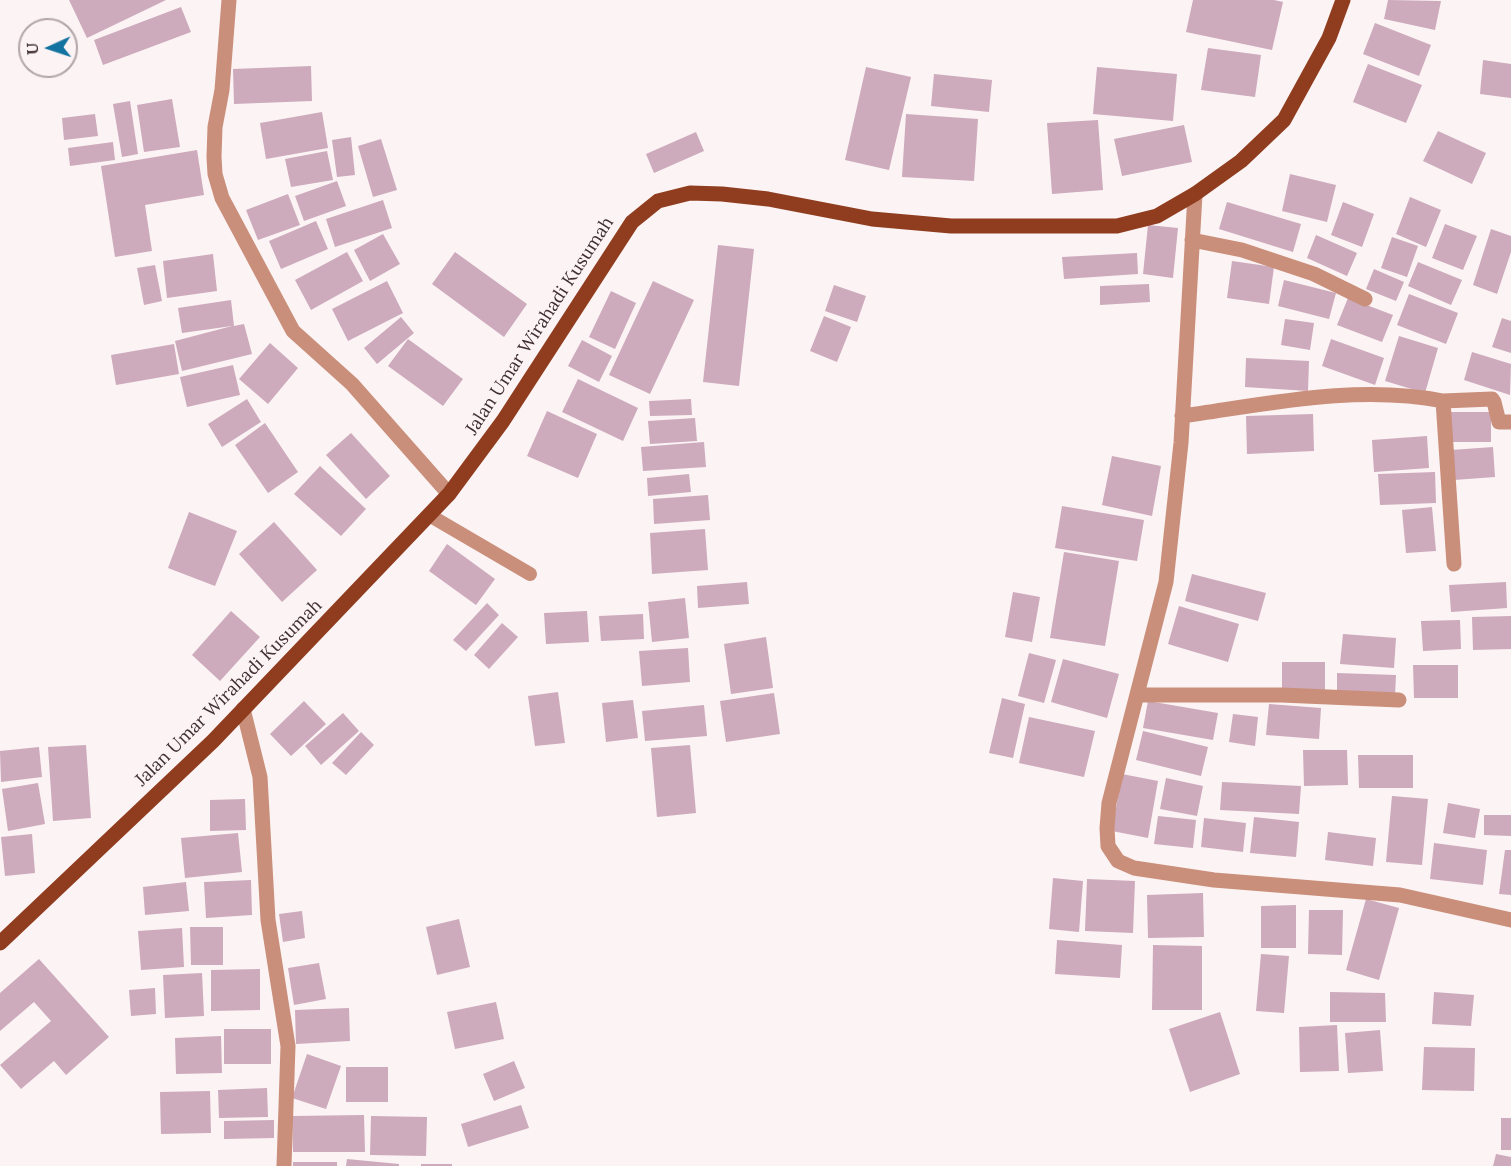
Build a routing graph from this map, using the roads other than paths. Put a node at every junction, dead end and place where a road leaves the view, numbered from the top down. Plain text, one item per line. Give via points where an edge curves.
1 (229, 0) edge
2 (1342, 0) edge
3 (1195, 194) junction
4 (1192, 240) junction
5 (1365, 299) dead end
6 (1443, 401) junction
7 (1182, 416) junction
8 (1511, 422) edge
9 (449, 494) junction
10 (429, 515) junction
11 (1454, 564) dead end
12 (530, 574) dead end
13 (1138, 695) junction
14 (1399, 700) dead end
15 (243, 709) junction
16 (1511, 920) edge
17 (0, 943) edge
18 (284, 1166) edge

1 - 9 street via 215,127 215,174 222,198 293,331 352,384
2 - 3 main road, Jalan Umar Wirahadi Kusumah via 1329,38 1284,120 1240,161
3 - 4 street
3 - 9 main road, Jalan Umar Wirahadi Kusumah via 1157,216 1117,226 951,226 872,219 722,194 690,193 658,201 632,222 503,421
4 - 5 street via 1242,250 1304,271
4 - 7 street
6 - 7 street via 1410,395 1359,394
6 - 8 street via 1492,399 1499,422
6 - 11 street
7 - 13 street via 1166,582
9 - 10 main road, Jalan Umar Wirahadi Kusumah
10 - 12 lane
10 - 15 main road, Jalan Umar Wirahadi Kusumah
13 - 14 street
13 - 16 street via 1109,802 1108,846 1118,861 1134,868 1214,880 1400,895
15 - 17 main road, Jalan Umar Wirahadi Kusumah
15 - 18 street via 260,777 268,920 288,1046

